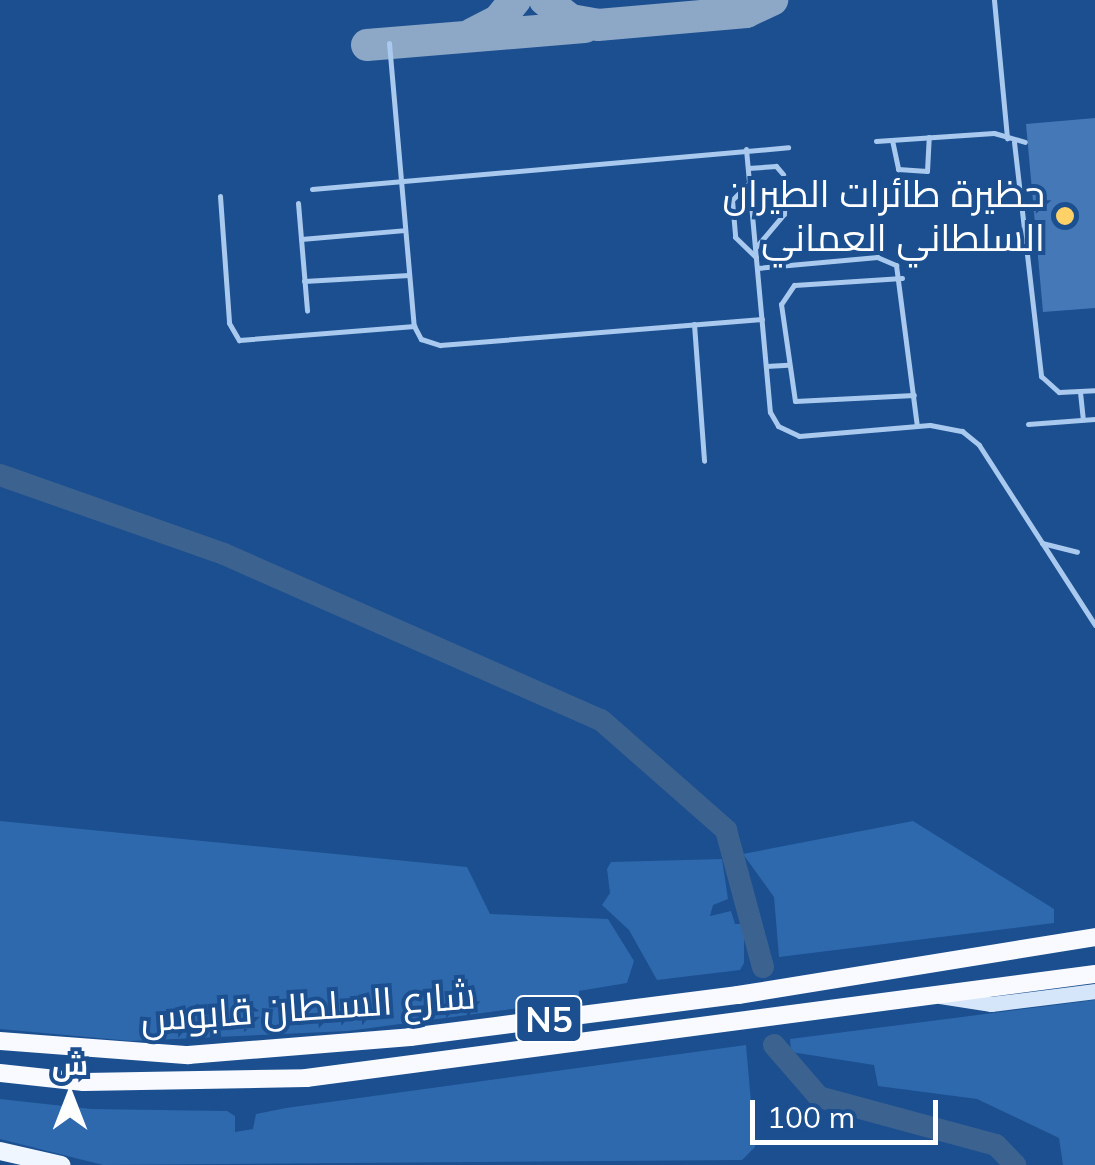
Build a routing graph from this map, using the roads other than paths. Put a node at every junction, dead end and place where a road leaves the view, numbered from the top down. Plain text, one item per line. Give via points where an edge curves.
1 (994, 0) edge
2 (389, 43) dead end
3 (928, 138) junction
4 (892, 140) junction
5 (1011, 140) junction
6 (876, 141) dead end
7 (1026, 142) dead end
8 (788, 146) dead end
9 (746, 149) junction
10 (748, 168) junction
11 (783, 174) dead end
12 (401, 180) junction
13 (750, 182) junction
14 (312, 189) dead end
15 (784, 194) dead end
16 (220, 196) dead end
17 (298, 203) dead end
18 (405, 230) junction
19 (301, 239) junction
20 (756, 247) junction
21 (756, 257) junction
22 (758, 268) junction
23 (409, 275) junction
24 (902, 278) junction
25 (304, 281) junction
26 (307, 312) dead end
27 (762, 319) junction
28 (694, 324) junction
29 (414, 326) junction
30 (788, 365) junction
31 (766, 366) junction
32 (1095, 390) edge
33 (1080, 392) junction
34 (914, 395) junction
35 (1095, 419) edge
36 (1083, 420) junction
37 (1028, 424) dead end
38 (918, 426) junction
39 (704, 461) dead end
40 (1042, 543) junction
41 (1077, 552) dead end
42 (1094, 623) edge
43 (1095, 937) edge
44 (1095, 974) edge
45 (1095, 991) edge
46 (940, 996) junction
47 (0, 1041) edge
48 (0, 1073) edge
49 (0, 1151) edge
50 (61, 1165) edge

1 - 5 lane
2 - 12 lane
3 - 4 lane
3 - 4 lane via 927,171 898,169
3 - 5 lane via 994,133
4 - 6 lane
5 - 7 lane
5 - 33 lane via 1042,376 1053,390
8 - 9 lane
9 - 10 lane
9 - 12 lane
10 - 11 lane via 776,166
10 - 13 lane
12 - 14 lane
12 - 18 lane
13 - 20 lane
13 - 21 lane via 732,200 735,236
15 - 20 lane via 784,214
16 - 29 lane via 230,327 239,340
17 - 19 lane
18 - 19 lane
18 - 23 lane
19 - 25 lane
20 - 21 lane
21 - 22 lane
22 - 24 lane via 877,257 891,260
22 - 27 lane
23 - 25 lane
23 - 29 lane
24 - 30 lane via 789,287 781,304
24 - 34 lane
25 - 26 lane
27 - 28 lane
27 - 31 lane
28 - 29 lane via 435,345
28 - 39 lane
30 - 31 lane
30 - 34 lane via 792,397 800,404
31 - 38 lane via 770,412 791,434
32 - 33 lane
33 - 36 lane
34 - 38 lane
35 - 36 lane
36 - 37 lane
38 - 40 lane via 952,427 971,437
40 - 41 lane
40 - 42 lane
43 - 47 highway, شارع السلطان قابوس / N5 via 738,995 410,1037 188,1055
44 - 46 highway, شارع السلطان قابوس / N5
45 - 46 main road via 991,1004
46 - 48 highway, شارع السلطان قابوس / N5 via 306,1078 84,1082
49 - 50 main road

